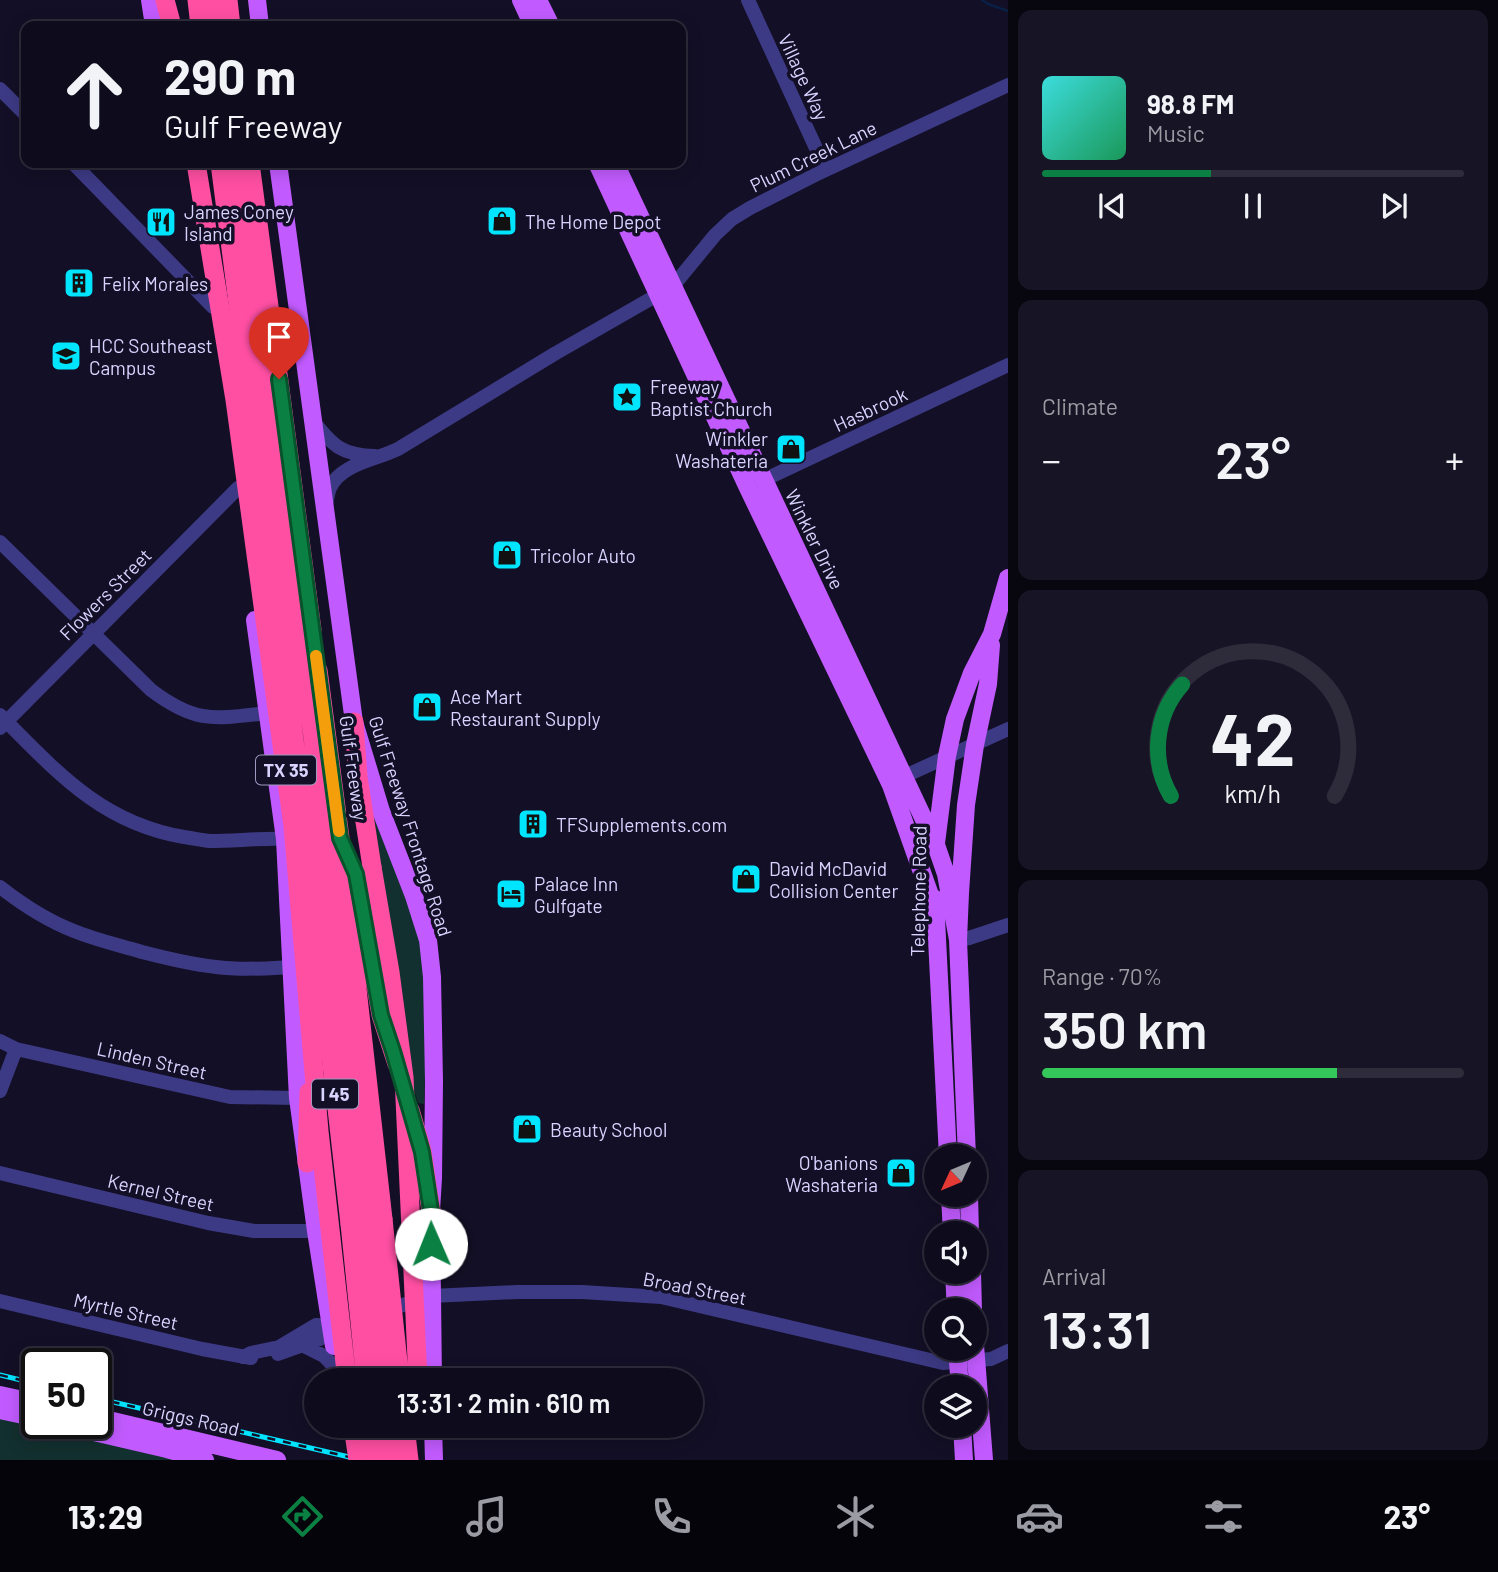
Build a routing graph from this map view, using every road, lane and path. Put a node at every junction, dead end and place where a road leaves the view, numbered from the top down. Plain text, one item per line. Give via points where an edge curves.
1 (150, 0) edge
2 (165, 0) edge
3 (172, 0) edge
4 (197, 0) edge
5 (213, 0) edge
6 (228, 0) edge
7 (257, 0) edge
8 (521, 0) edge
9 (748, 0) edge
10 (539, 16) edge
11 (153, 21) edge
12 (172, 21) edge
13 (174, 21) edge
14 (199, 21) edge
15 (215, 21) edge
16 (230, 21) edge
17 (259, 21) edge
18 (1008, 85) edge
19 (0, 89) edge
20 (21, 110) edge
21 (79, 168) edge
22 (191, 168) edge
23 (198, 168) edge
24 (209, 168) edge
25 (221, 168) edge
26 (235, 168) edge
27 (251, 168) edge
28 (279, 168) edge
29 (600, 168) edge
30 (617, 168) edge
31 (826, 170) junction
32 (225, 200) junction
33 (666, 290) junction
34 (213, 307) junction
35 (1008, 365) edge
36 (314, 422) junction
37 (383, 457) junction
38 (755, 484) junction
39 (238, 488) junction
40 (326, 508) junction
41 (0, 541) edge
42 (1008, 578) edge
43 (93, 634) junction
44 (992, 634) junction
45 (267, 713) junction
46 (2, 722) edge
47 (354, 722) junction
48 (1008, 729) edge
49 (975, 744) junction
50 (947, 756) junction
51 (898, 781) junction
52 (340, 838) junction
53 (285, 839) junction
54 (936, 845) junction
55 (0, 887) edge
56 (935, 909) junction
57 (1008, 925) edge
58 (958, 940) junction
59 (320, 963) junction
60 (291, 967) junction
61 (0, 1041) edge
62 (16, 1049) junction
63 (0, 1091) edge
64 (298, 1098) junction
65 (947, 1144) edge
66 (966, 1144) edge
67 (307, 1163) junction
68 (0, 1173) edge
69 (431, 1211) junction
70 (367, 1222) junction
71 (316, 1231) junction
72 (431, 1296) junction
73 (0, 1301) edge
74 (331, 1326) junction
75 (304, 1346) junction
76 (1008, 1351) edge
77 (243, 1357) junction
78 (987, 1358) edge
79 (924, 1359) edge
80 (967, 1361) edge
81 (334, 1368) edge
82 (340, 1368) edge
83 (341, 1368) edge
84 (366, 1368) edge
85 (383, 1368) edge
86 (397, 1368) edge
87 (417, 1368) edge
88 (433, 1368) edge
89 (0, 1395) edge
90 (21, 1400) edge
91 (0, 1410) edge
92 (21, 1415) edge
93 (112, 1422) edge
94 (112, 1432) edge
95 (349, 1438) edge
96 (355, 1438) edge
97 (373, 1438) edge
98 (394, 1438) edge
99 (405, 1438) edge
100 (412, 1438) edge
101 (433, 1438) edge
102 (963, 1438) edge
103 (169, 1442) junction
104 (205, 1460) edge
105 (277, 1460) edge
106 (352, 1460) edge
107 (358, 1460) edge
108 (376, 1460) edge
109 (404, 1460) edge
110 (434, 1460) edge
111 (964, 1460) edge
112 (984, 1460) edge

1 - 11 main road
2 - 12 highway
3 - 13 highway
4 - 14 highway
5 - 15 highway
6 - 16 highway
7 - 17 main road
8 - 10 main road
9 - 31 street, Village Way
18 - 31 street, Plum Creek Lane
19 - 20 street
21 - 34 street
22 - 34 main road
23 - 83 highway, TX 35, bridge via 235,400 293,826
24 - 32 highway
25 - 32 highway, Gulf Freeway / I 45
26 - 70 highway, Gulf Freeway / I 45 via 311,724
27 - 52 highway, Gulf Freeway / I 45
28 - 36 main road, Gulf Freeway Frontage Road
29 - 33 main road, Winkler Drive
30 - 33 main road, Winkler Drive
31 - 33 street, Plum Creek Lane via 732,219
32 - 59 highway, Gulf Freeway / I 45
33 - 37 street
33 - 38 main road, Winkler Drive
34 - 39 main road
35 - 38 street, Hasbrook
36 - 37 street via 338,448
36 - 40 main road, Gulf Freeway Frontage Road
37 - 40 street via 341,474 331,485
38 - 51 main road, Winkler Drive
39 - 43 street, Flowers Street
39 - 45 main road
40 - 47 main road, Gulf Freeway Frontage Road
41 - 43 street
42 - 44 main road, Telephone Road
43 - 45 street via 151,690 188,713 221,718
43 - 46 street, Flowers Street
44 - 49 main road, Telephone Road via 988,684
44 - 50 main road, Telephone Road via 955,719
45 - 53 main road
46 - 53 street via 92,801 134,824 209,841
47 - 69 main road, Gulf Freeway Frontage Road via 428,940 434,1081
47 - 87 highway, bridge via 358,777 404,1077
48 - 49 street
49 - 50 street
49 - 58 main road, Telephone Road via 966,806
50 - 51 street
50 - 54 main road, Telephone Road
51 - 54 main road, Winkler Drive
51 - 56 main road, Winkler Drive
52 - 69 highway via 356,874 381,1015 422,1152
52 - 70 highway, Gulf Freeway / I 45
53 - 60 main road
54 - 56 main road, Telephone Road
54 - 58 main road, Winkler Drive
55 - 60 street via 56,923 122,946 193,964
56 - 65 main road, Telephone Road
57 - 58 street
58 - 66 main road, Telephone Road
59 - 67 highway via 311,990
59 - 70 highway, Gulf Freeway / I 45
60 - 64 main road
61 - 62 street, Linden Street
62 - 63 street
62 - 64 street, Linden Street via 230,1097
64 - 67 main road
67 - 71 main road
68 - 71 street, Kernel Street via 208,1223 254,1231
69 - 72 main road, Gulf Freeway Frontage Road
70 - 84 highway, Gulf Freeway / I 45, bridge
70 - 85 highway, Gulf Freeway, bridge
70 - 86 highway, Gulf Freeway / I 45, bridge
71 - 74 main road
72 - 74 street, Broad Street
72 - 79 street, Broad Street via 582,1292 661,1297
72 - 88 main road, Gulf Freeway Frontage Road
73 - 77 street, Myrtle Street
74 - 75 street, Myrtle Street via 320,1339
74 - 77 street, Myrtle Street via 316,1325 279,1347
74 - 82 main road
75 - 77 street, Myrtle Street via 261,1358
75 - 81 street via 324,1356
76 - 78 street, Broad Street
80 - 112 main road
89 - 90 main road
91 - 92 main road
93 - 103 main road, Griggs Road
94 - 103 main road, Griggs Road
95 - 106 main road
96 - 107 highway, bridge
97 - 108 highway
98 - 109 highway
99 - 109 highway
100 - 109 highway
101 - 110 main road
102 - 111 main road
103 - 104 main road, Griggs Road
103 - 105 main road, Griggs Road

